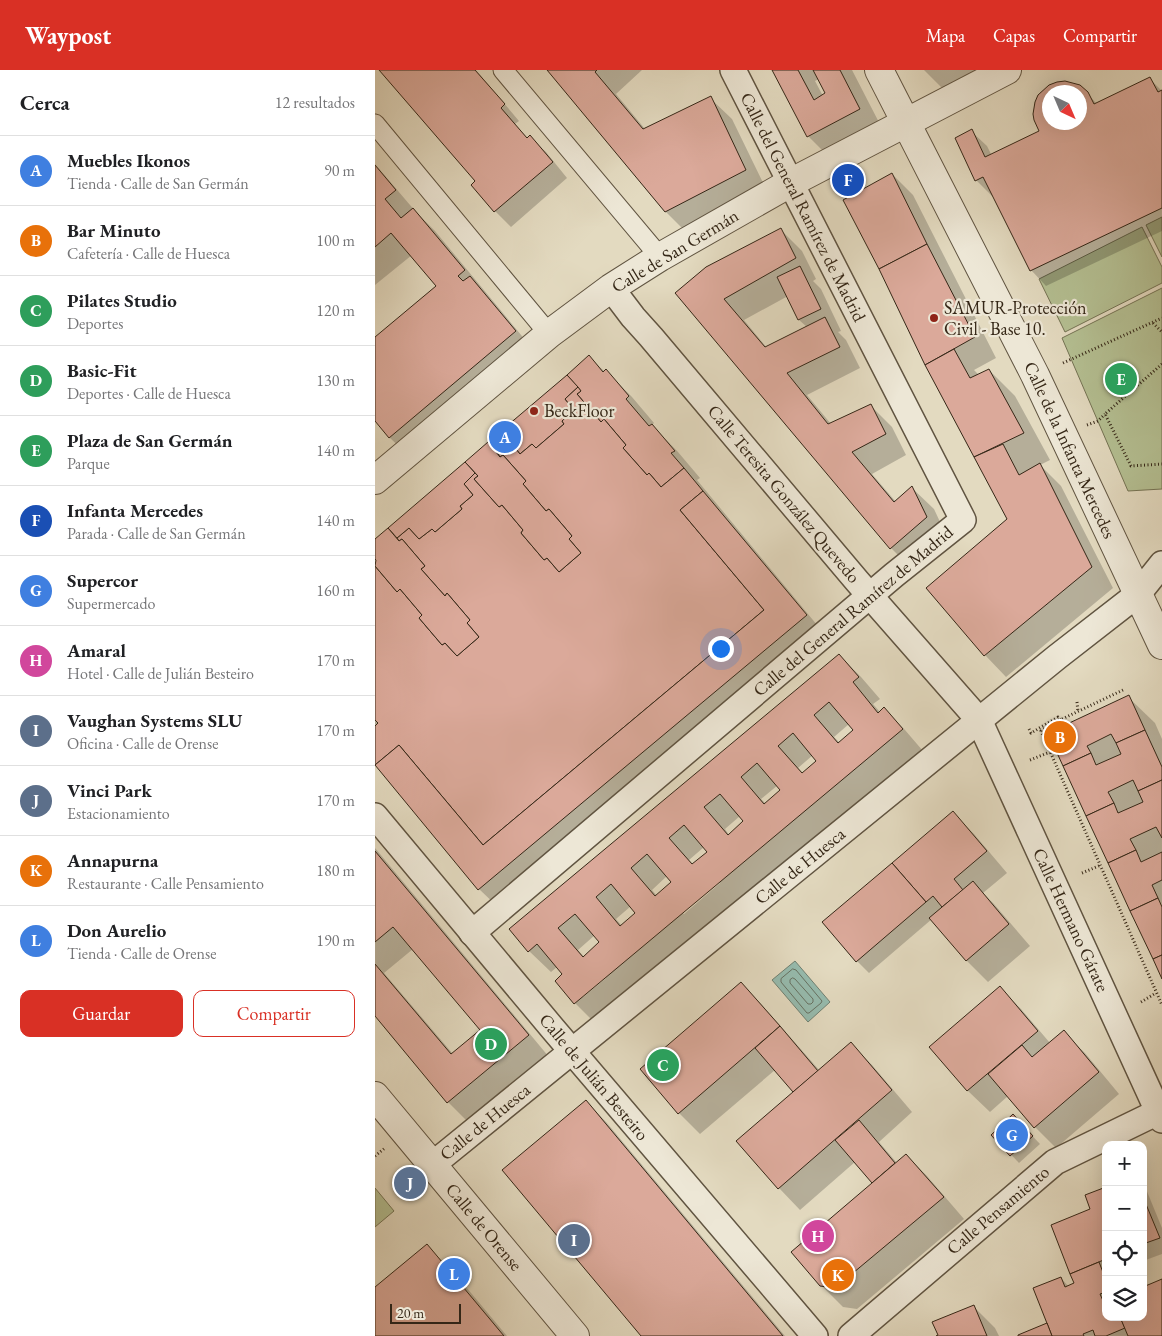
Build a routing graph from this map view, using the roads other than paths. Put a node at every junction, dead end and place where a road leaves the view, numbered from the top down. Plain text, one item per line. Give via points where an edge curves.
1 (503, 70) edge
2 (733, 70) edge
3 (879, 70) edge
4 (1007, 70) edge
5 (906, 122) junction
6 (375, 124) edge
7 (790, 183) junction
8 (659, 257) junction
9 (611, 288) junction
10 (549, 334) junction
11 (375, 480) edge
12 (1162, 564) edge
13 (1138, 594) junction
14 (870, 596) junction
15 (1162, 645) edge
16 (979, 720) junction
17 (375, 816) edge
18 (472, 933) junction
19 (572, 1052) junction
20 (375, 1096) edge
21 (1161, 1114) edge
22 (432, 1165) junction
23 (575, 1336) edge
24 (815, 1336) edge
25 (851, 1336) edge

1 - 8 street
2 - 7 street, Calle del General Ramírez de Madrid
3 - 5 street, Calle de la Infanta Mercedes
4 - 5 street, Calle de San Germán
5 - 7 street, Calle de San Germán
5 - 13 street, Calle de la Infanta Mercedes via 1035,375
6 - 10 street
7 - 8 street, Calle de San Germán
7 - 14 street, Calle del General Ramírez de Madrid via 963,520
8 - 9 street, Calle de San Germán
9 - 10 street, Calle de San Germán
9 - 14 street, Calle Teresita González Quevedo
10 - 11 street, Calle de San Germán
12 - 13 street, Calle de Huesca
13 - 15 street, Calle de la Infanta Mercedes
13 - 16 street, Calle de Huesca
14 - 16 street, Calle Teresita González Quevedo
14 - 18 street, Calle del General Ramírez de Madrid
16 - 19 street, Calle de Huesca
16 - 21 street, Calle Hermano Gárate
17 - 18 street, Calle de Julián Besteiro
18 - 19 street, Calle de Julián Besteiro
19 - 22 street, Calle de Huesca
19 - 24 street, Calle de Julián Besteiro
20 - 22 street, Calle de Orense
21 - 25 street, Calle Pensamiento via 1055,1162
22 - 23 street, Calle de Orense

